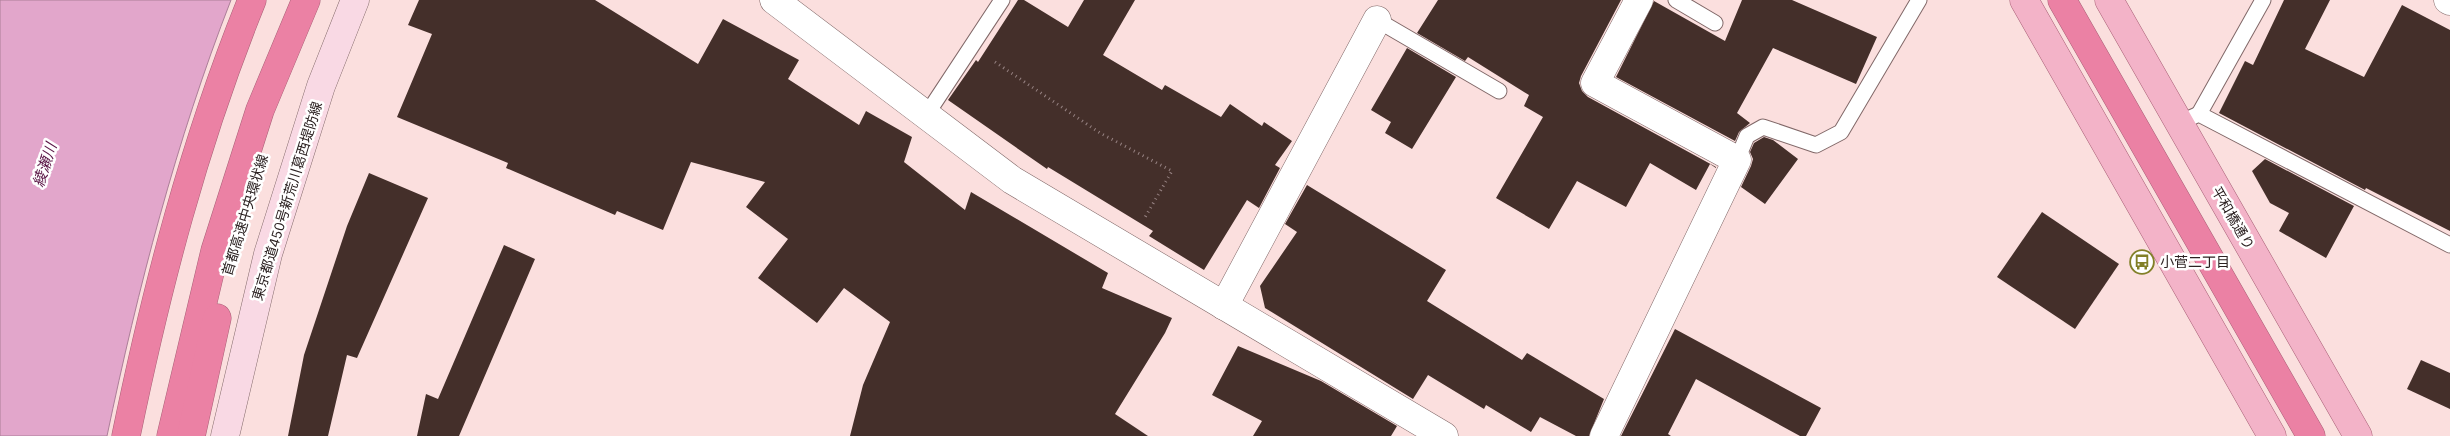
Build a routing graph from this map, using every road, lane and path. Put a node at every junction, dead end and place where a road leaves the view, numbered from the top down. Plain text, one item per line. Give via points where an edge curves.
1 (252, 0) edge
2 (306, 0) edge
3 (317, 0) edge
4 (355, 0) edge
5 (774, 0) edge
6 (1002, 0) edge
7 (1639, 0) edge
8 (1676, 0) edge
9 (1919, 0) edge
10 (2024, 0) edge
11 (2062, 0) edge
12 (2109, 0) edge
13 (2263, 0) edge
14 (1376, 20) joint
15 (1715, 22) dead end
16 (971, 47) junction
17 (1499, 91) dead end
18 (925, 117) junction
19 (2189, 118) junction
20 (1737, 160) junction
21 (2450, 245) edge
22 (1127, 248) junction
23 (1224, 306) junction
24 (126, 436) edge
25 (171, 436) edge
26 (191, 436) edge
27 (225, 436) edge
28 (1444, 436) edge
29 (1604, 436) edge
30 (2272, 436) edge
31 (2311, 436) edge
32 (2358, 436) edge

1 - 24 highway via 202,136 169,244
2 - 25 highway via 260,110 215,251
3 - 26 highway, 首都高速中央環状線 via 284,84 225,282
4 - 27 main road, 東京都道450号新荒川葛西堤防線 via 321,86 268,254
5 - 18 street
6 - 16 lane
7 - 20 street via 1595,83
8 - 15 lane
9 - 20 lane via 1841,132 1816,145 1763,127 1747,136
10 - 30 main road
11 - 31 highway
12 - 19 main road, 平和橋通り
13 - 19 lane
14 - 17 lane
14 - 23 street
16 - 18 lane
16 - 22 path via 1100,133 1172,171
18 - 22 street via 1012,180
19 - 21 lane
19 - 32 main road, 平和橋通り
20 - 29 street
22 - 23 street
23 - 28 street

